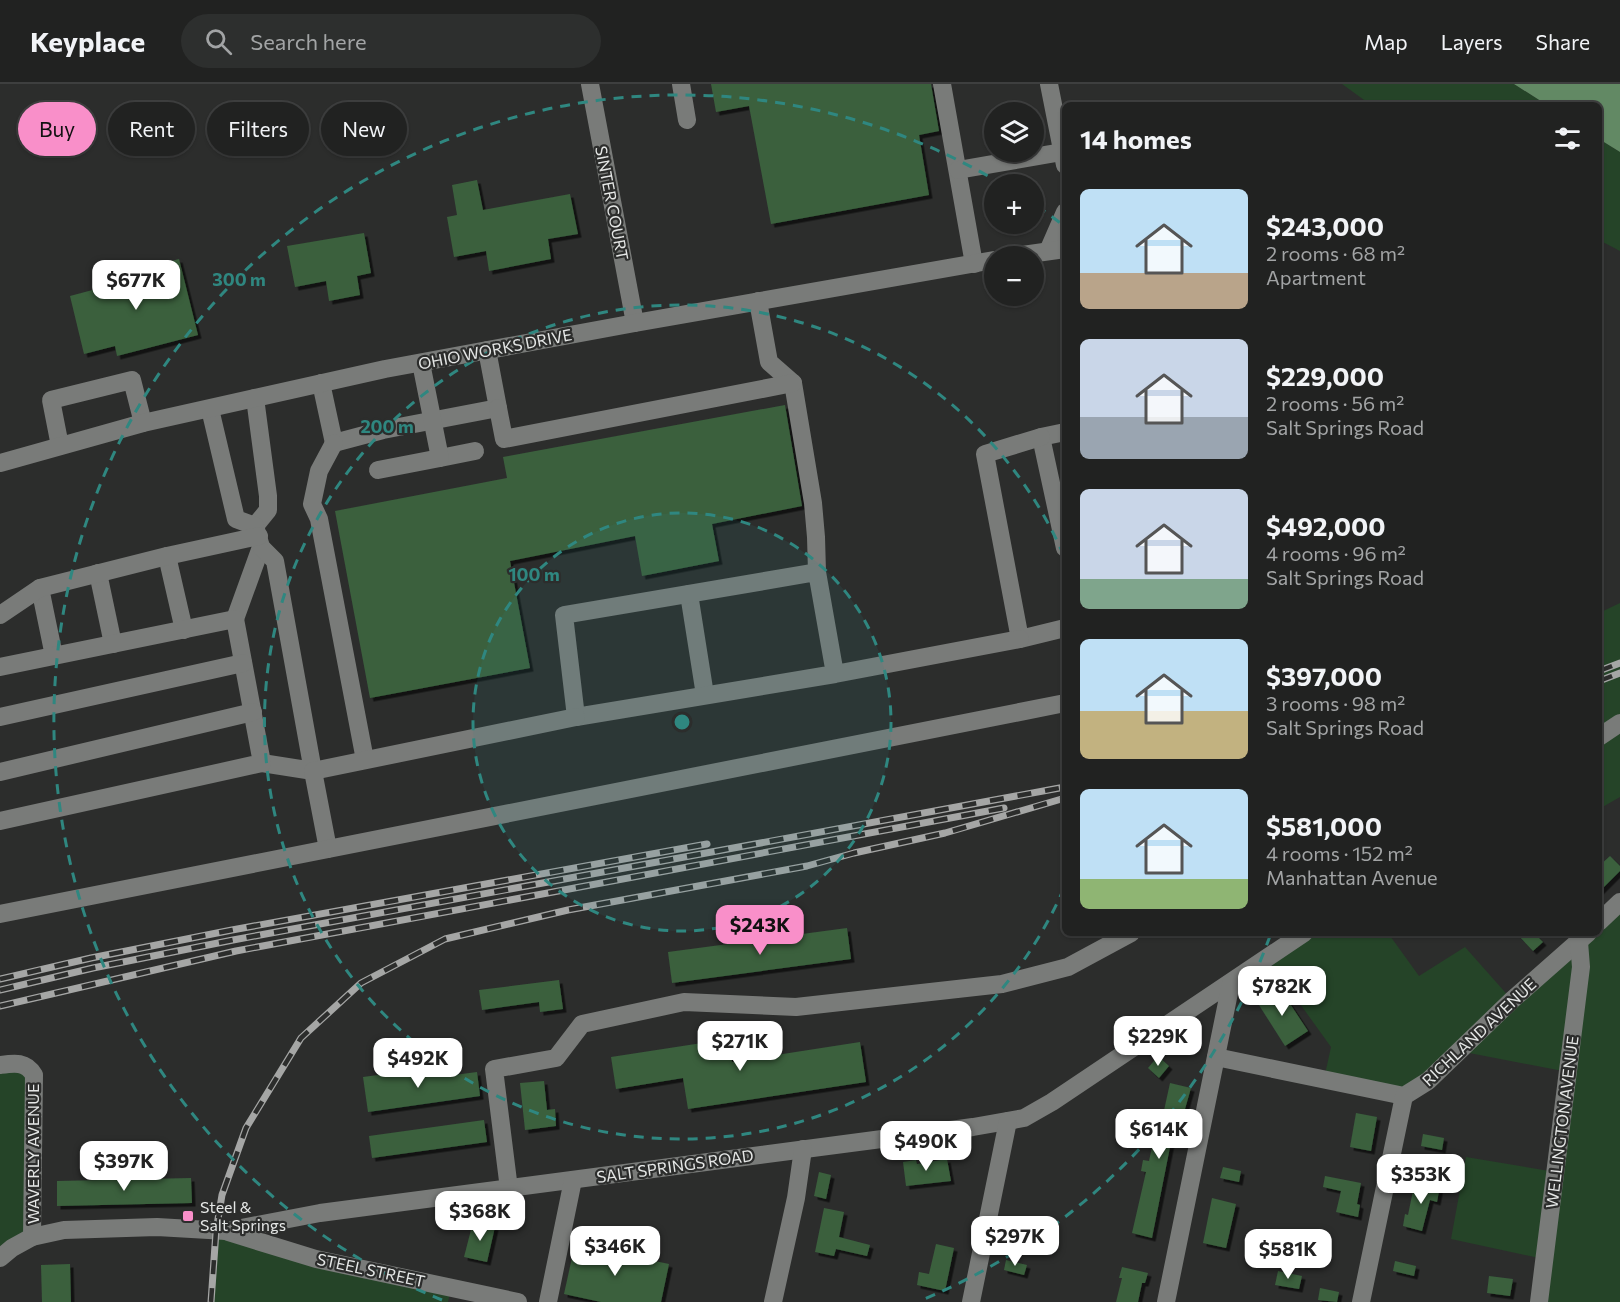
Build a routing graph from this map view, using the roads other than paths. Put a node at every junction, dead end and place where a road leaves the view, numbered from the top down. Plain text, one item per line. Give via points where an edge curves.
1 (590, 84) edge
2 (681, 84) edge
3 (942, 84) edge
4 (1049, 84) edge
5 (687, 120) dead end
6 (1062, 153) edge
7 (1062, 158) edge
8 (958, 170) junction
9 (1062, 226) edge
10 (1057, 250) edge
11 (984, 262) edge
12 (974, 264) junction
13 (758, 301) junction
14 (635, 323) junction
15 (487, 350) junction
16 (421, 363) junction
17 (321, 383) junction
18 (792, 383) junction
19 (255, 398) junction
20 (498, 408) junction
21 (210, 409) junction
22 (433, 421) junction
23 (143, 423) junction
24 (1062, 433) edge
25 (1041, 438) junction
26 (334, 443) junction
27 (60, 446) junction
28 (475, 451) dead end
29 (440, 458) junction
30 (0, 463) edge
31 (378, 470) dead end
32 (1062, 534) edge
33 (258, 536) junction
34 (167, 556) junction
35 (817, 572) junction
36 (98, 573) junction
37 (40, 588) junction
38 (689, 594) junction
39 (0, 615) edge
40 (235, 619) junction
41 (1062, 629) edge
42 (184, 630) junction
43 (1020, 639) junction
44 (113, 644) junction
45 (54, 656) junction
46 (243, 663) junction
47 (0, 667) edge
48 (835, 674) junction
49 (705, 695) junction
50 (1062, 704) edge
51 (253, 712) junction
52 (0, 717) edge
53 (576, 717) junction
54 (1620, 723) edge
55 (1602, 735) edge
56 (366, 760) junction
57 (262, 763) junction
58 (313, 771) junction
59 (0, 772) edge
60 (0, 821) edge
61 (328, 849) junction
62 (0, 914) edge
63 (1125, 936) edge
64 (1300, 936) edge
65 (1583, 938) edge
66 (1231, 983) junction
67 (1216, 1057) junction
68 (0, 1065) edge
69 (1404, 1096) junction
70 (1008, 1120) junction
71 (803, 1149) junction
72 (573, 1180) junction
73 (509, 1189) junction
74 (226, 1231) junction
75 (32, 1237) junction
76 (0, 1258) edge
77 (518, 1302) edge
78 (548, 1302) edge
79 (773, 1302) edge
80 (971, 1302) edge
81 (1166, 1302) edge
82 (1361, 1302) edge
83 (1539, 1302) edge

1 - 14 street, SINTER COURT
2 - 5 street
3 - 8 street
4 - 6 street
7 - 8 street
8 - 12 street
9 - 10 street
11 - 12 street, OHIO WORKS DRIVE
12 - 13 street, OHIO WORKS DRIVE
13 - 14 street, OHIO WORKS DRIVE
13 - 18 street via 769,362
14 - 15 street, OHIO WORKS DRIVE
15 - 16 street, OHIO WORKS DRIVE
15 - 20 street
16 - 17 street, OHIO WORKS DRIVE
16 - 22 street
17 - 19 street, OHIO WORKS DRIVE
17 - 26 street
18 - 20 street via 504,439
18 - 35 street via 813,503
19 - 21 street, OHIO WORKS DRIVE
19 - 33 street via 268,496 268,510
20 - 22 street
21 - 23 street, OHIO WORKS DRIVE
21 - 33 street via 236,519
22 - 26 street
22 - 29 street
23 - 27 street, OHIO WORKS DRIVE
23 - 27 street via 132,380 51,400
24 - 25 street
25 - 32 street
25 - 43 street via 985,454
26 - 56 street via 319,471 312,504 319,519
27 - 30 street, OHIO WORKS DRIVE
28 - 29 street
29 - 31 street
33 - 34 street
33 - 40 street
33 - 58 street via 275,561
34 - 36 street
34 - 42 street
35 - 38 street
35 - 48 street
36 - 37 street
36 - 44 street
37 - 39 street
37 - 45 street
38 - 49 street
38 - 53 street via 564,615
40 - 42 street
40 - 46 street
41 - 43 street
42 - 44 street
43 - 48 street
44 - 45 street
45 - 47 street
46 - 51 street
46 - 52 street
48 - 49 street
49 - 53 street
50 - 61 street
51 - 57 street
51 - 59 street
53 - 56 street
54 - 55 street
56 - 58 street
57 - 58 street
57 - 60 street
58 - 61 street
61 - 62 street
63 - 73 street via 1068,967 1002,984 796,1007 684,1002 582,1024 556,1058 494,1069
64 - 66 street, SALT SPRINGS ROAD
65 - 69 street, RICHLAND AVENUE via 1428,1081
65 - 83 street, WELLINGTON AVENUE
66 - 67 street
66 - 70 street, SALT SPRINGS ROAD via 1034,1113
67 - 69 street, RICHLAND AVENUE
67 - 81 street
68 - 75 street, WAVERLY AVENUE via 21,1064 34,1075
69 - 82 street
70 - 71 street, SALT SPRINGS ROAD
70 - 80 street
71 - 72 street, SALT SPRINGS ROAD
71 - 79 street
72 - 73 street, SALT SPRINGS ROAD
72 - 78 street
73 - 74 street, SALT SPRINGS ROAD via 320,1213
74 - 75 street, SALT SPRINGS ROAD via 157,1227 64,1230
74 - 77 street, STEEL STREET via 316,1259
75 - 76 street, SALT SPRINGS ROAD

